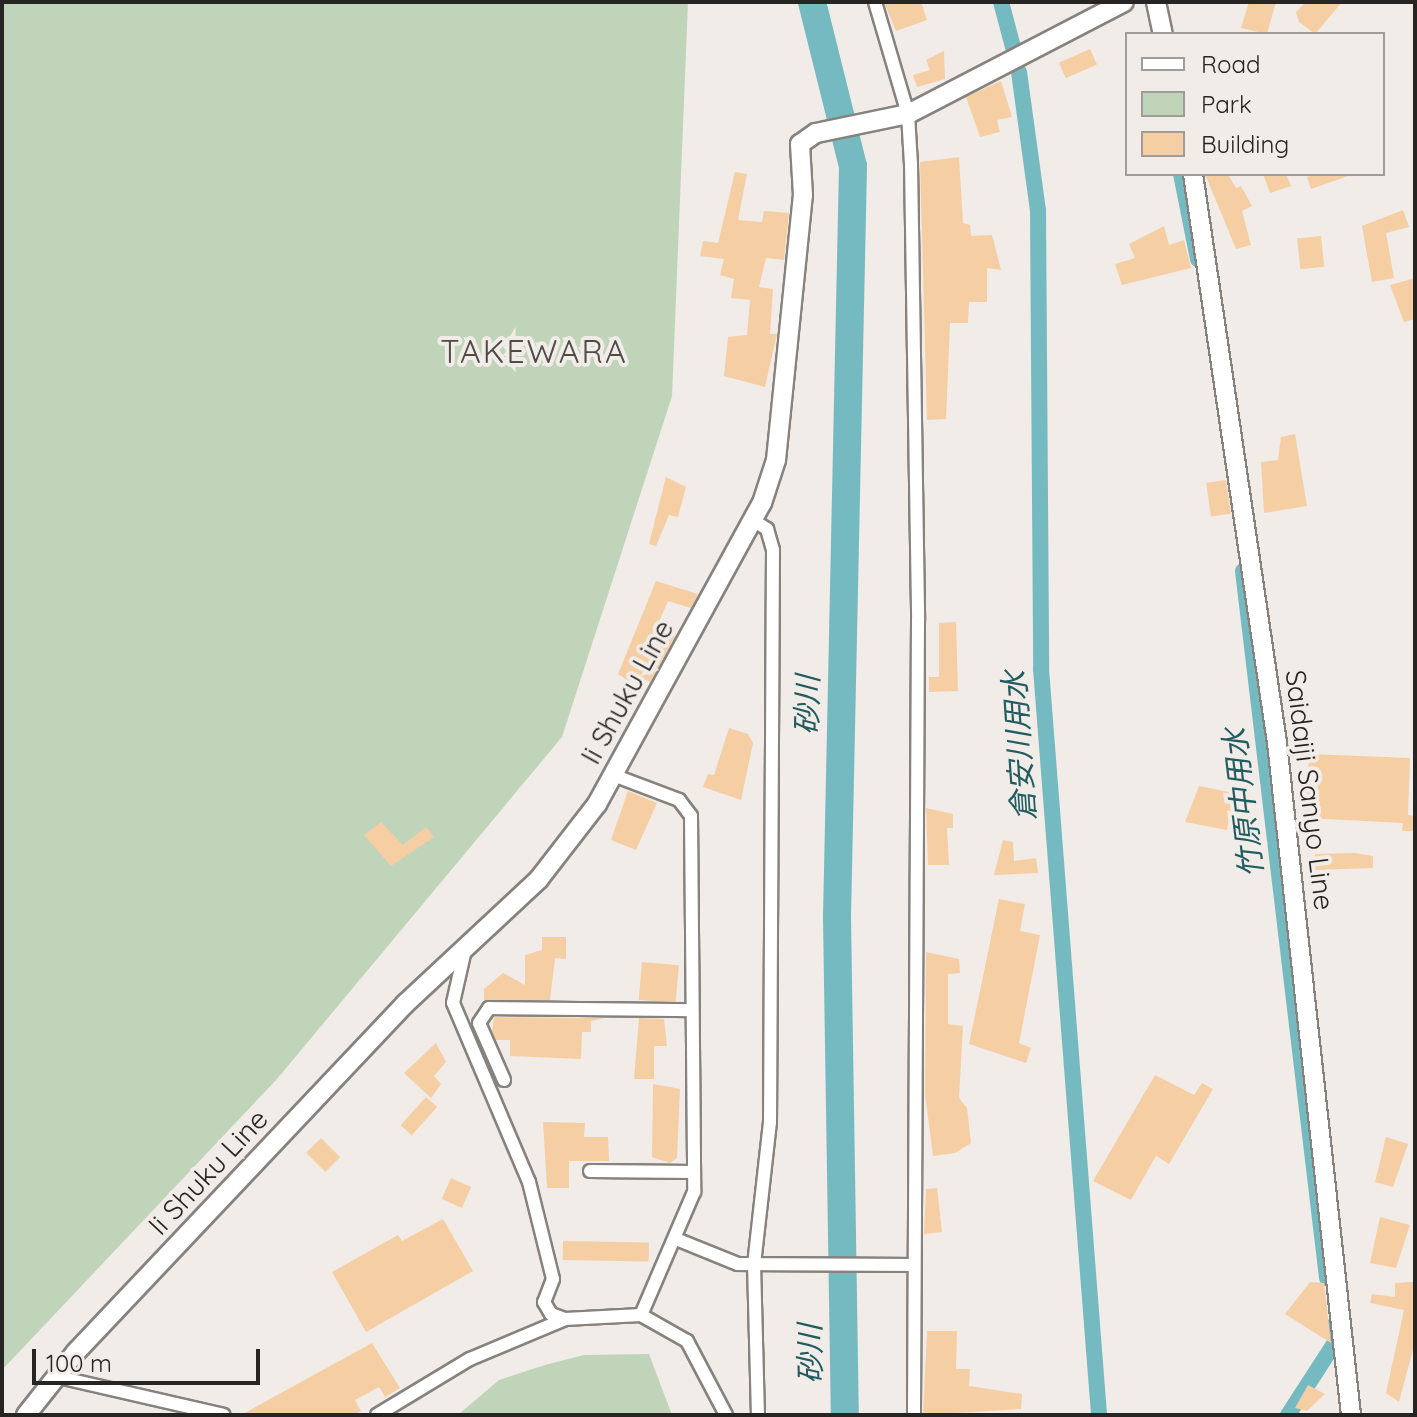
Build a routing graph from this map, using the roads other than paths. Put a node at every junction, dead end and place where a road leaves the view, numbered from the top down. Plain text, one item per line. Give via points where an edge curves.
1 (875, 2) edge
2 (1124, 2) edge
3 (1156, 2) edge
4 (1163, 32) edge
5 (901, 116) junction
6 (1193, 176) edge
7 (753, 520) junction
8 (613, 775) junction
9 (466, 947) junction
10 (692, 1010) junction
11 (504, 1080) dead end
12 (590, 1171) dead end
13 (694, 1172) junction
14 (676, 1239) junction
15 (758, 1264) junction
16 (912, 1265) junction
17 (641, 1315) junction
18 (566, 1319) junction
19 (54, 1376) junction
20 (26, 1415) edge
21 (224, 1415) edge
22 (377, 1415) edge
23 (726, 1415) edge
24 (758, 1415) edge
25 (914, 1415) edge
26 (1351, 1415) edge

1 - 5 street
2 - 5 main road, Ii Shuku Line
3 - 4 main road
5 - 7 main road, Ii Shuku Line via 816,133 800,144 803,195 776,460
5 - 16 street via 918,620
6 - 26 main road, Saidaiji Sanyo Line via 1277,743
7 - 8 main road, Ii Shuku Line
7 - 15 street via 767,529 773,550 770,1122
8 - 9 main road, Ii Shuku Line via 539,879
8 - 10 street via 679,800 691,816
9 - 18 street via 453,1003 529,1182 553,1279 544,1302 551,1314
9 - 19 main road, Ii Shuku Line via 405,1004
10 - 11 street via 489,1008 479,1023
10 - 13 street
12 - 13 street
13 - 14 street via 694,1192
14 - 15 street via 713,1258
14 - 17 street
15 - 16 street
15 - 24 street
16 - 25 street
17 - 18 street
17 - 23 street via 687,1341
18 - 22 street via 470,1359
19 - 20 main road, Ii Shuku Line
19 - 21 street

